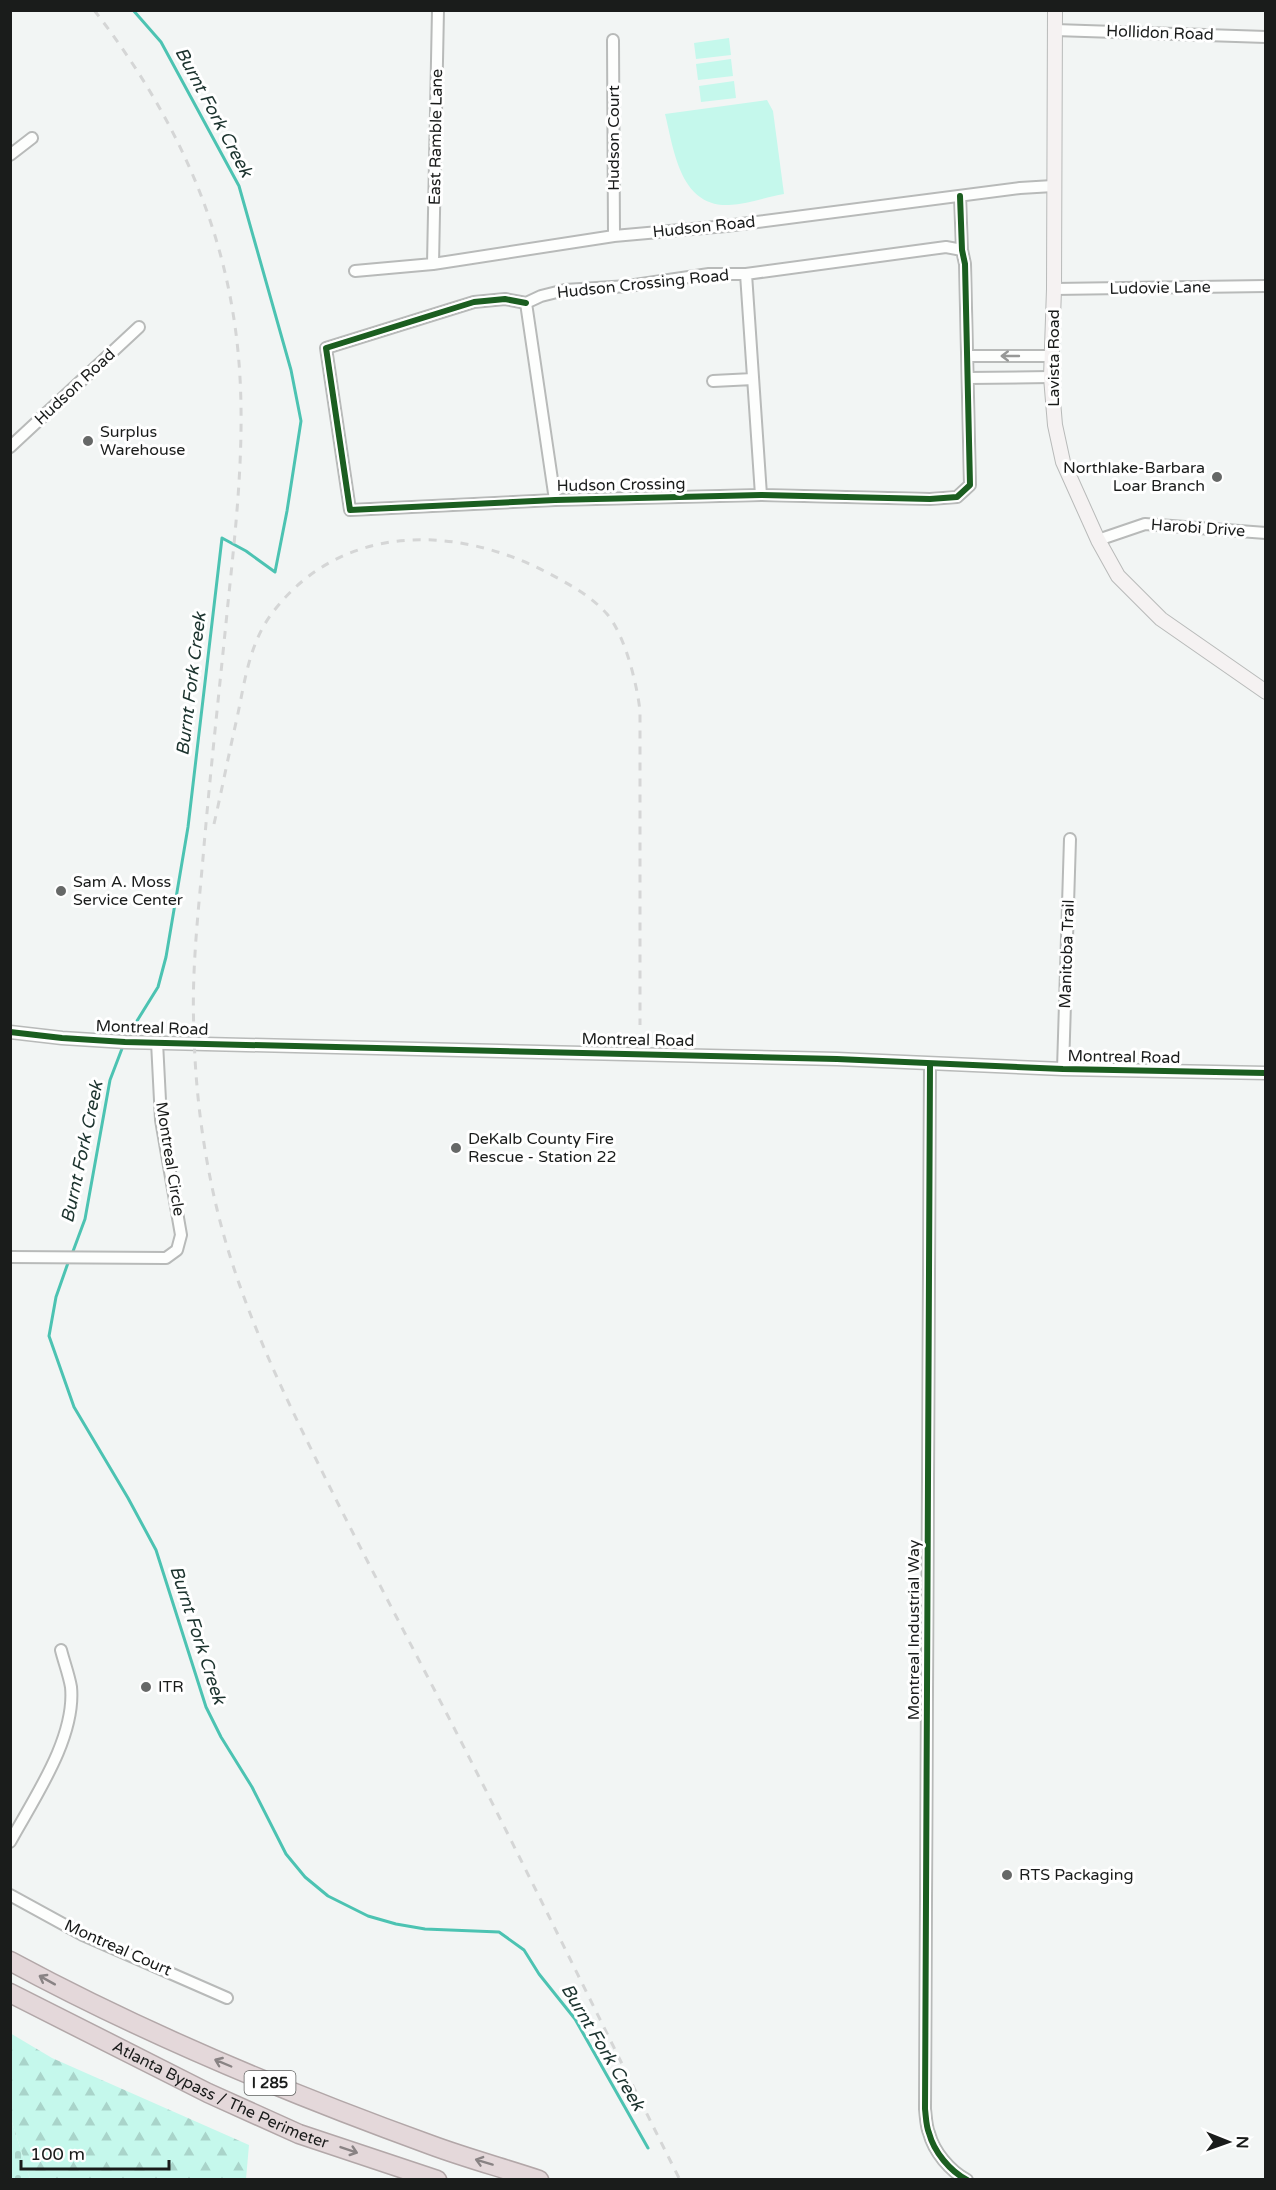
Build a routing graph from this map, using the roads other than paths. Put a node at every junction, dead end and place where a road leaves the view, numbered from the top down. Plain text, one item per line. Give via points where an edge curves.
1 (438, 10) edge
2 (1055, 10) edge
3 (1055, 30) junction
4 (1266, 37) edge
5 (613, 40) dead end
6 (33, 138) dead end
7 (10, 155) edge
8 (1053, 186) junction
9 (960, 196) junction
10 (614, 236) junction
11 (962, 250) junction
12 (433, 264) junction
13 (355, 271) dead end
14 (746, 274) junction
15 (1266, 286) edge
16 (1054, 290) junction
17 (526, 303) junction
18 (139, 327) dead end
19 (968, 356) junction
20 (1052, 356) junction
21 (1051, 377) junction
22 (968, 378) junction
23 (753, 379) junction
24 (713, 381) dead end
25 (10, 447) edge
26 (761, 495) junction
27 (555, 500) junction
28 (1266, 533) edge
29 (1098, 540) junction
30 (1266, 692) edge
31 (1070, 839) dead end
32 (10, 1032) edge
33 (157, 1042) junction
34 (930, 1064) junction
35 (1063, 1069) junction
36 (1266, 1073) edge
37 (10, 1257) edge
38 (62, 1650) dead end
39 (10, 1842) edge
40 (10, 1895) edge
41 (10, 1960) edge
42 (10, 1994) edge
43 (227, 1998) dead end
44 (437, 2180) edge
45 (540, 2180) edge
46 (967, 2180) edge

1 - 12 street, East Ramble Lane
2 - 3 main road, Lavista Road
3 - 4 street, Hollidon Road
3 - 8 main road, Lavista Road
5 - 10 street, Hudson Court
6 - 7 street
8 - 9 street, Hudson Road
8 - 16 main road, Lavista Road
9 - 10 street, Hudson Road
9 - 11 street, Hudson Crossing
10 - 12 street, Hudson Road
11 - 14 street via 946,247
11 - 19 street, Hudson Crossing
12 - 13 street, Hudson Road
14 - 17 street, Hudson Crossing Road via 709,274 566,290
14 - 23 street
15 - 16 street, Ludovie Lane
16 - 20 main road, Lavista Road
17 - 27 street
17 - 27 street, Hudson Crossing via 504,299 474,302 326,348 348,498 350,510
18 - 25 street, Hudson Road
20 -> 19 street
19 - 22 street, Hudson Crossing
20 - 21 main road, Lavista Road
21 - 22 street
21 - 29 main road, Lavista Road via 1063,462
22 - 26 street, Hudson Crossing via 970,485 957,497
23 - 24 street
23 - 26 street
26 - 27 street, Hudson Crossing
28 - 29 street, Harobi Drive via 1145,524
29 - 30 main road, Lavista Road via 1118,576 1161,619
31 - 35 street, Manitoba Trail
32 - 33 street, Montreal Road
33 - 34 street, Montreal Road
33 - 37 street, Montreal Circle via 161,1120 181,1235 177,1250 166,1258
34 - 35 street, Montreal Road
34 - 46 street, Montreal Industrial Way via 925,2109 929,2133 940,2156
35 - 36 street, Montreal Road
38 - 39 street via 71,1687 63,1744
40 - 43 street, Montreal Court via 83,1935
45 -> 41 highway, Atlanta Bypass / The Perimeter / I 285 via 433,2146 176,2044
42 -> 44 highway, Atlanta Bypass / The Perimeter / I 285 via 289,2129

